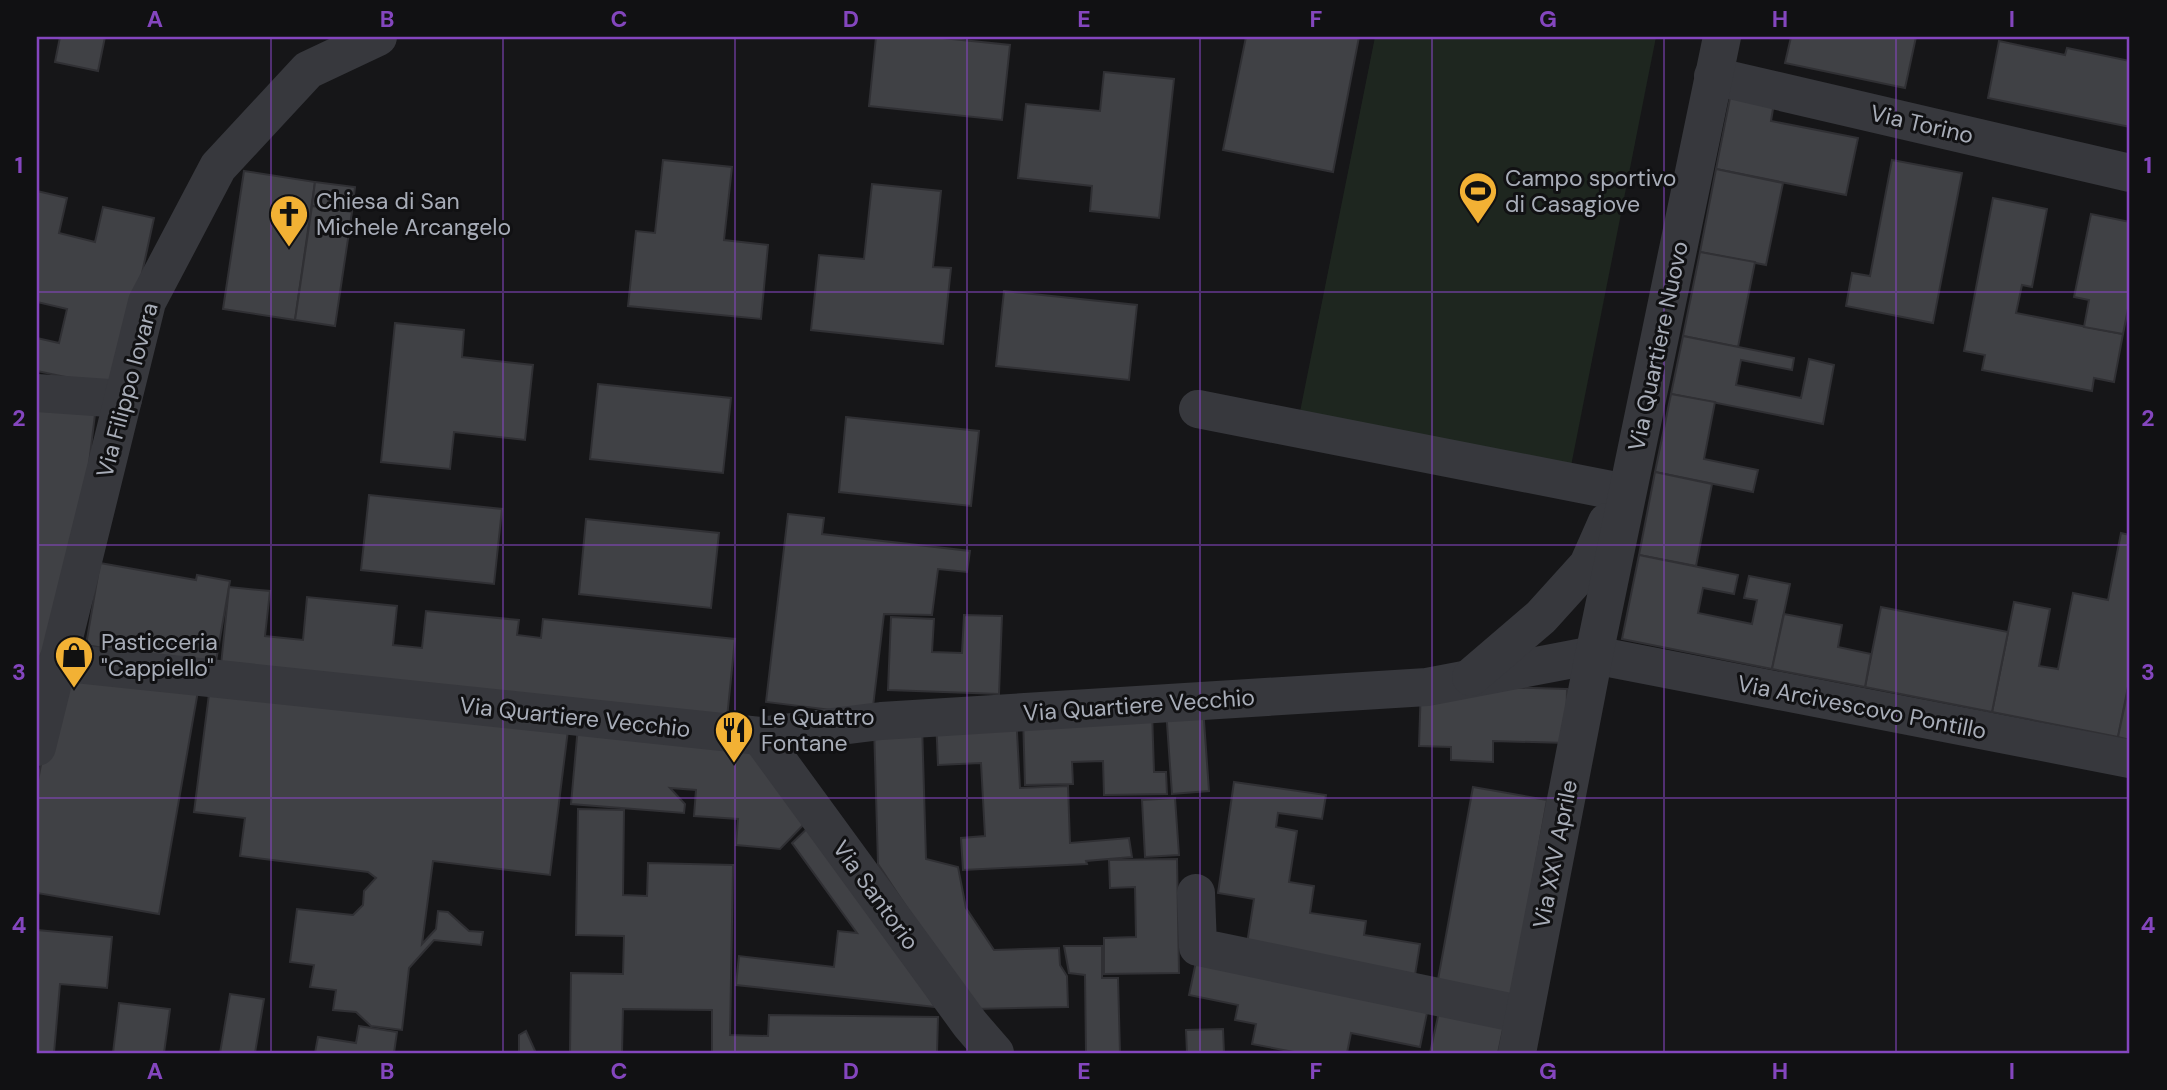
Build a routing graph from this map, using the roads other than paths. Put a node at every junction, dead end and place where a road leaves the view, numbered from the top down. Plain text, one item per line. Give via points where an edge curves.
1 (378, 37) edge
2 (1722, 37) edge
3 (1713, 76) junction
4 (2130, 173) edge
5 (37, 393) edge
6 (123, 399) junction
7 (1198, 409) dead end
8 (1627, 477) junction
9 (1594, 655) junction
10 (58, 662) junction
11 (1469, 679) junction
12 (760, 736) junction
13 (37, 747) edge
14 (2130, 759) edge
15 (1196, 893) dead end
16 (1524, 1015) junction
17 (995, 1053) edge
18 (1517, 1053) edge

1 - 6 street, Via Filippo Iovara via 308,70 218,167 147,302
2 - 3 street, Via Quartiere Nuovo
3 - 4 street, Via Torino
3 - 8 street, Via Quartiere Nuovo
5 - 6 street
6 - 10 street, Via Filippo Iovara
7 - 8 street
8 - 9 street, Via Quartiere Nuovo
8 - 11 street, Via Quartiere Vecchio via 1588,565 1541,617
9 - 11 street, Via Quartiere Vecchio
9 - 14 street, Via Arcivescovo Pontillo
9 - 16 street, Via XXV Aprile
10 - 12 street, Via Quartiere Vecchio
10 - 13 street, Via Filippo Iovara
11 - 12 street, Via Quartiere Vecchio via 1427,687 881,721
12 - 17 street, Via Santorio
15 - 16 street via 1198,947
16 - 18 street, Via XXV Aprile

